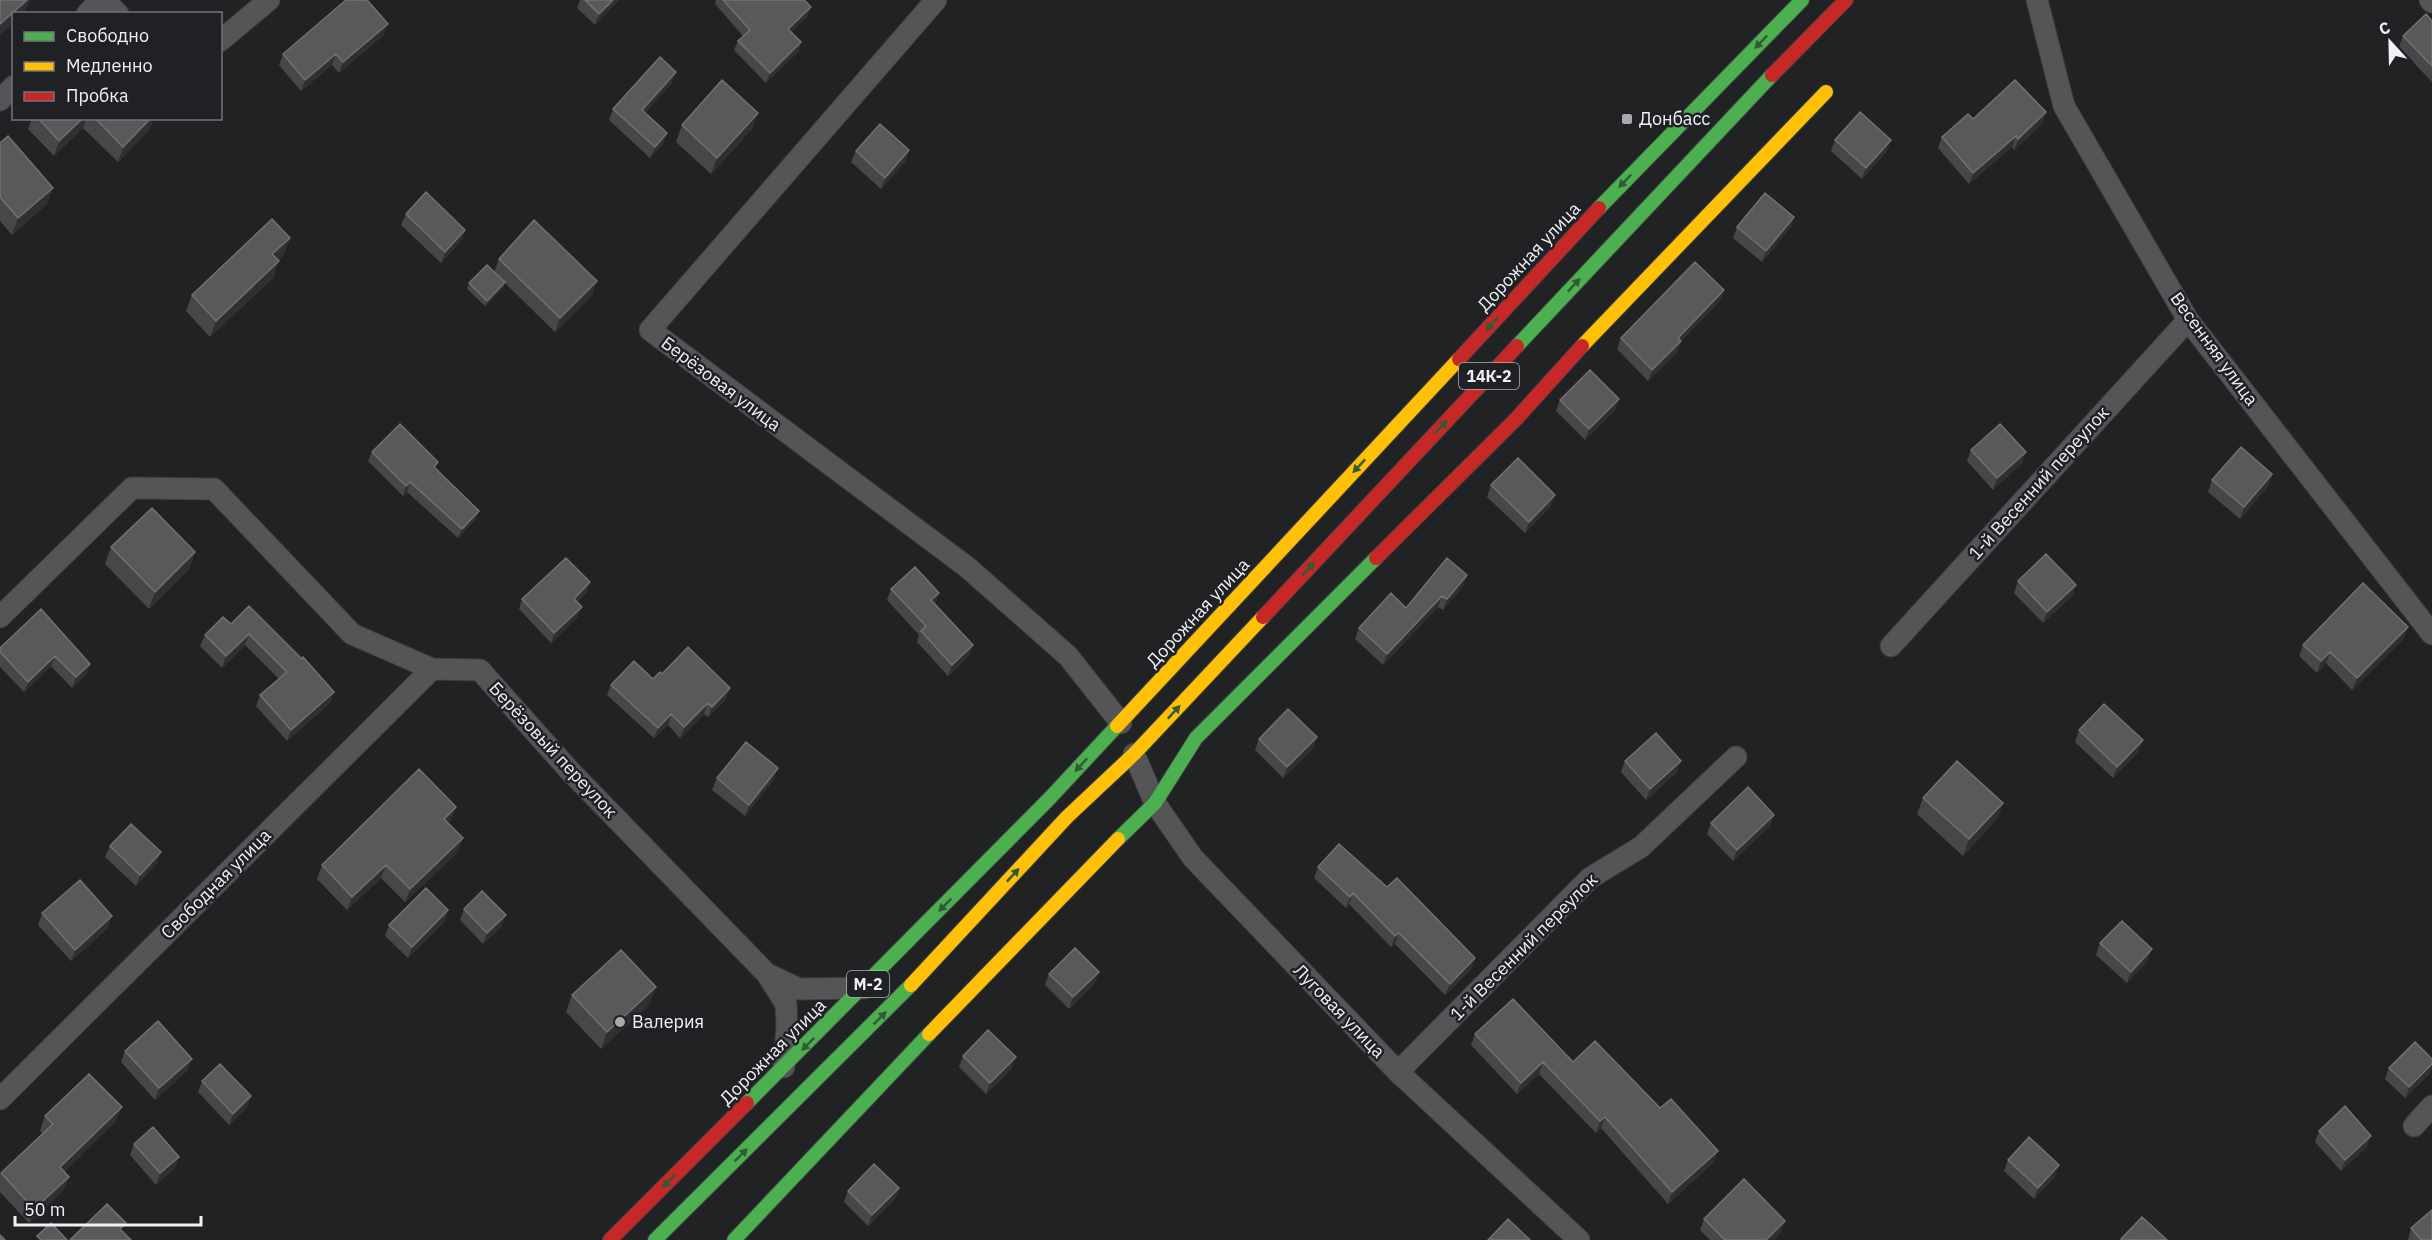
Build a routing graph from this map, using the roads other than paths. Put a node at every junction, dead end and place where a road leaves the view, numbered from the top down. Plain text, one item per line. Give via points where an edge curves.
1 (103, 0) edge
2 (269, 0) edge
3 (936, 0) edge
4 (1802, 0) edge
5 (1846, 0) edge
6 (2037, 0) edge
7 (89, 12) edge
8 (116, 12) edge
9 (222, 39) edge
10 (12, 88) edge
11 (1826, 92) dead end
12 (0, 99) edge
13 (2188, 320) junction
14 (0, 617) edge
15 (2432, 634) edge
16 (1891, 646) dead end
17 (432, 669) junction
18 (1121, 723) junction
19 (1134, 754) junction
20 (1736, 757) dead end
21 (1155, 803) junction
22 (767, 974) junction
23 (864, 988) junction
24 (783, 1068) junction
25 (1398, 1072) junction
26 (0, 1099) edge
27 (2432, 1106) edge
28 (2414, 1126) dead end
29 (609, 1240) edge
30 (654, 1240) edge
31 (734, 1240) edge
32 (1580, 1240) edge

1 - 7 street
1 - 8 street
2 - 9 street
3 - 18 street, Берёзовая улица via 650,330 967,567 1068,656
4 -> 18 main road, Дорожная улица / 14К-2 via 1611,196
19 -> 5 main road, 14К-2
6 - 13 street, Весенняя улица via 2064,106
10 - 12 street
11 - 21 main road via 1517,418 1196,738
13 - 15 street, Весенняя улица
13 - 16 street, 1-й Весенний переулок
14 - 17 street, Берёзовый переулок via 132,488 214,489 352,634
17 - 22 street, Берёзовый переулок via 480,670 570,771
17 - 26 street, Свободная улица
18 -> 23 main road, Дорожная улица / М-2
19 - 21 street, Луговая улица
30 -> 19 main road, М-2 via 891,1007 1067,818
20 - 25 street, 1-й Весенний переулок via 1641,847 1590,878
21 - 25 street, Луговая улица via 1193,858
21 - 31 main road via 1076,880
22 - 23 street, Берёзовый переулок via 799,989
22 - 24 street, Берёзовый переулок via 786,1004
23 -> 24 main road, Дорожная улица / М-2
24 -> 29 main road, Дорожная улица / М-2
25 - 32 street, Луговая улица
27 - 28 street

